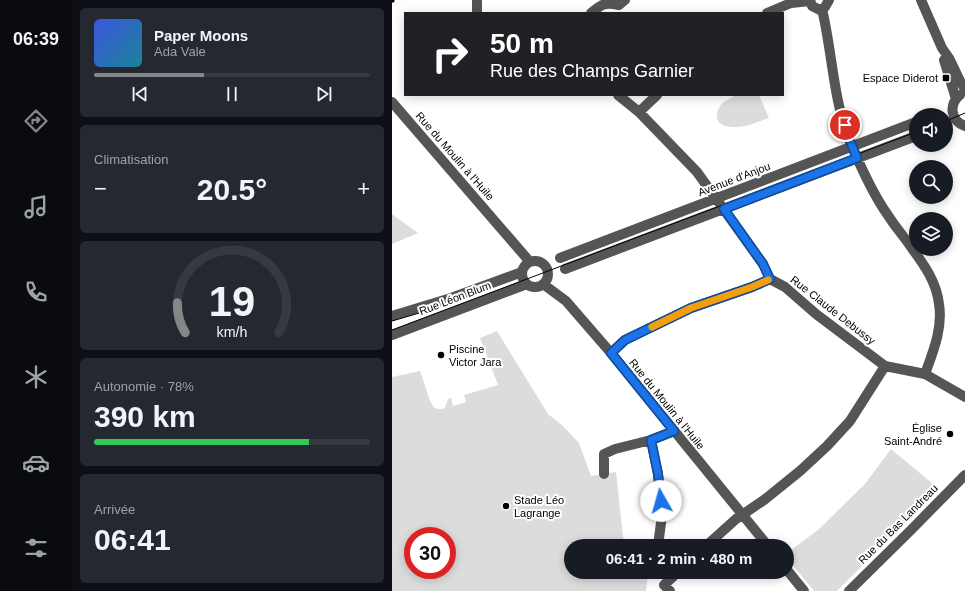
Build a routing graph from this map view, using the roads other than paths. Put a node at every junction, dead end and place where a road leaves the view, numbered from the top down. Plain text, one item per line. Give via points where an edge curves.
1 (477, 0) edge
2 (625, 0) edge
3 (810, 0) edge
4 (829, 0) edge
5 (921, 0) edge
6 (822, 9) junction
7 (477, 12) edge
8 (592, 12) edge
9 (769, 12) edge
10 (942, 48) junction
11 (965, 89) edge
12 (965, 93) edge
13 (619, 96) edge
14 (656, 96) edge
15 (956, 99) junction
16 (392, 102) edge
17 (638, 112) junction
18 (909, 125) edge
19 (965, 126) edge
20 (909, 139) edge
21 (853, 146) junction
22 (857, 158) junction
23 (715, 199) junction
24 (724, 209) junction
25 (560, 258) dead end
26 (530, 262) junction
27 (565, 269) dead end
28 (522, 272) junction
29 (770, 279) junction
30 (527, 284) junction
31 (542, 284) junction
32 (392, 316) edge
33 (392, 335) edge
34 (611, 353) junction
35 (885, 366) junction
36 (924, 374) junction
37 (965, 397) edge
38 (674, 431) junction
39 (651, 440) junction
40 (604, 474) dead end
41 (965, 474) edge
42 (742, 514) junction
43 (659, 539) edge
44 (714, 539) edge
45 (762, 539) edge
46 (670, 579) edge
47 (794, 579) edge
48 (670, 591) edge
49 (804, 591) edge
50 (849, 591) edge

1 - 7 street
2 - 8 street via 618,5 602,4
3 - 6 street via 814,8
3 - 9 street via 791,3
4 - 6 street
5 - 10 street
6 - 21 street via 837,94
10 - 11 street
10 - 15 street
12 - 15 street
13 - 17 street
14 - 17 street
15 - 19 street via 952,104 952,114
16 - 26 street, Rue du Moulin à l'Huile
17 - 23 street via 697,172
18 - 21 street, Avenue d'Anjou
20 - 22 street
21 - 22 street
21 - 23 street, Avenue d'Anjou
22 - 24 street
22 - 36 street via 874,194 930,274 937,292 939,326
23 - 24 street
23 - 25 street, Avenue d'Anjou
24 - 27 street
24 - 29 street via 763,264
26 - 28 street
26 - 31 street via 538,262 546,267 547,277
28 - 30 street
28 - 32 street, Rue Léon Blum
29 - 34 street via 691,308 625,340
29 - 35 street, Rue Claude Debussy via 785,287
30 - 31 street
30 - 33 street, Rue Léon Blum
31 - 34 street, Rue du Moulin à l'Huile via 566,301
34 - 38 street, Rue du Moulin à l'Huile
35 - 36 street, Rue Claude Debussy
35 - 42 street via 850,421 827,446 764,500
36 - 37 street, Rue Claude Debussy
38 - 39 street
38 - 42 street, Rue du Moulin à l'Huile
39 - 40 street via 604,454
39 - 43 street via 662,515
41 - 50 street, Rue du Bas Landreau
42 - 44 street
42 - 45 street, Rue du Moulin à l'Huile
46 - 48 street via 664,585
47 - 49 street

